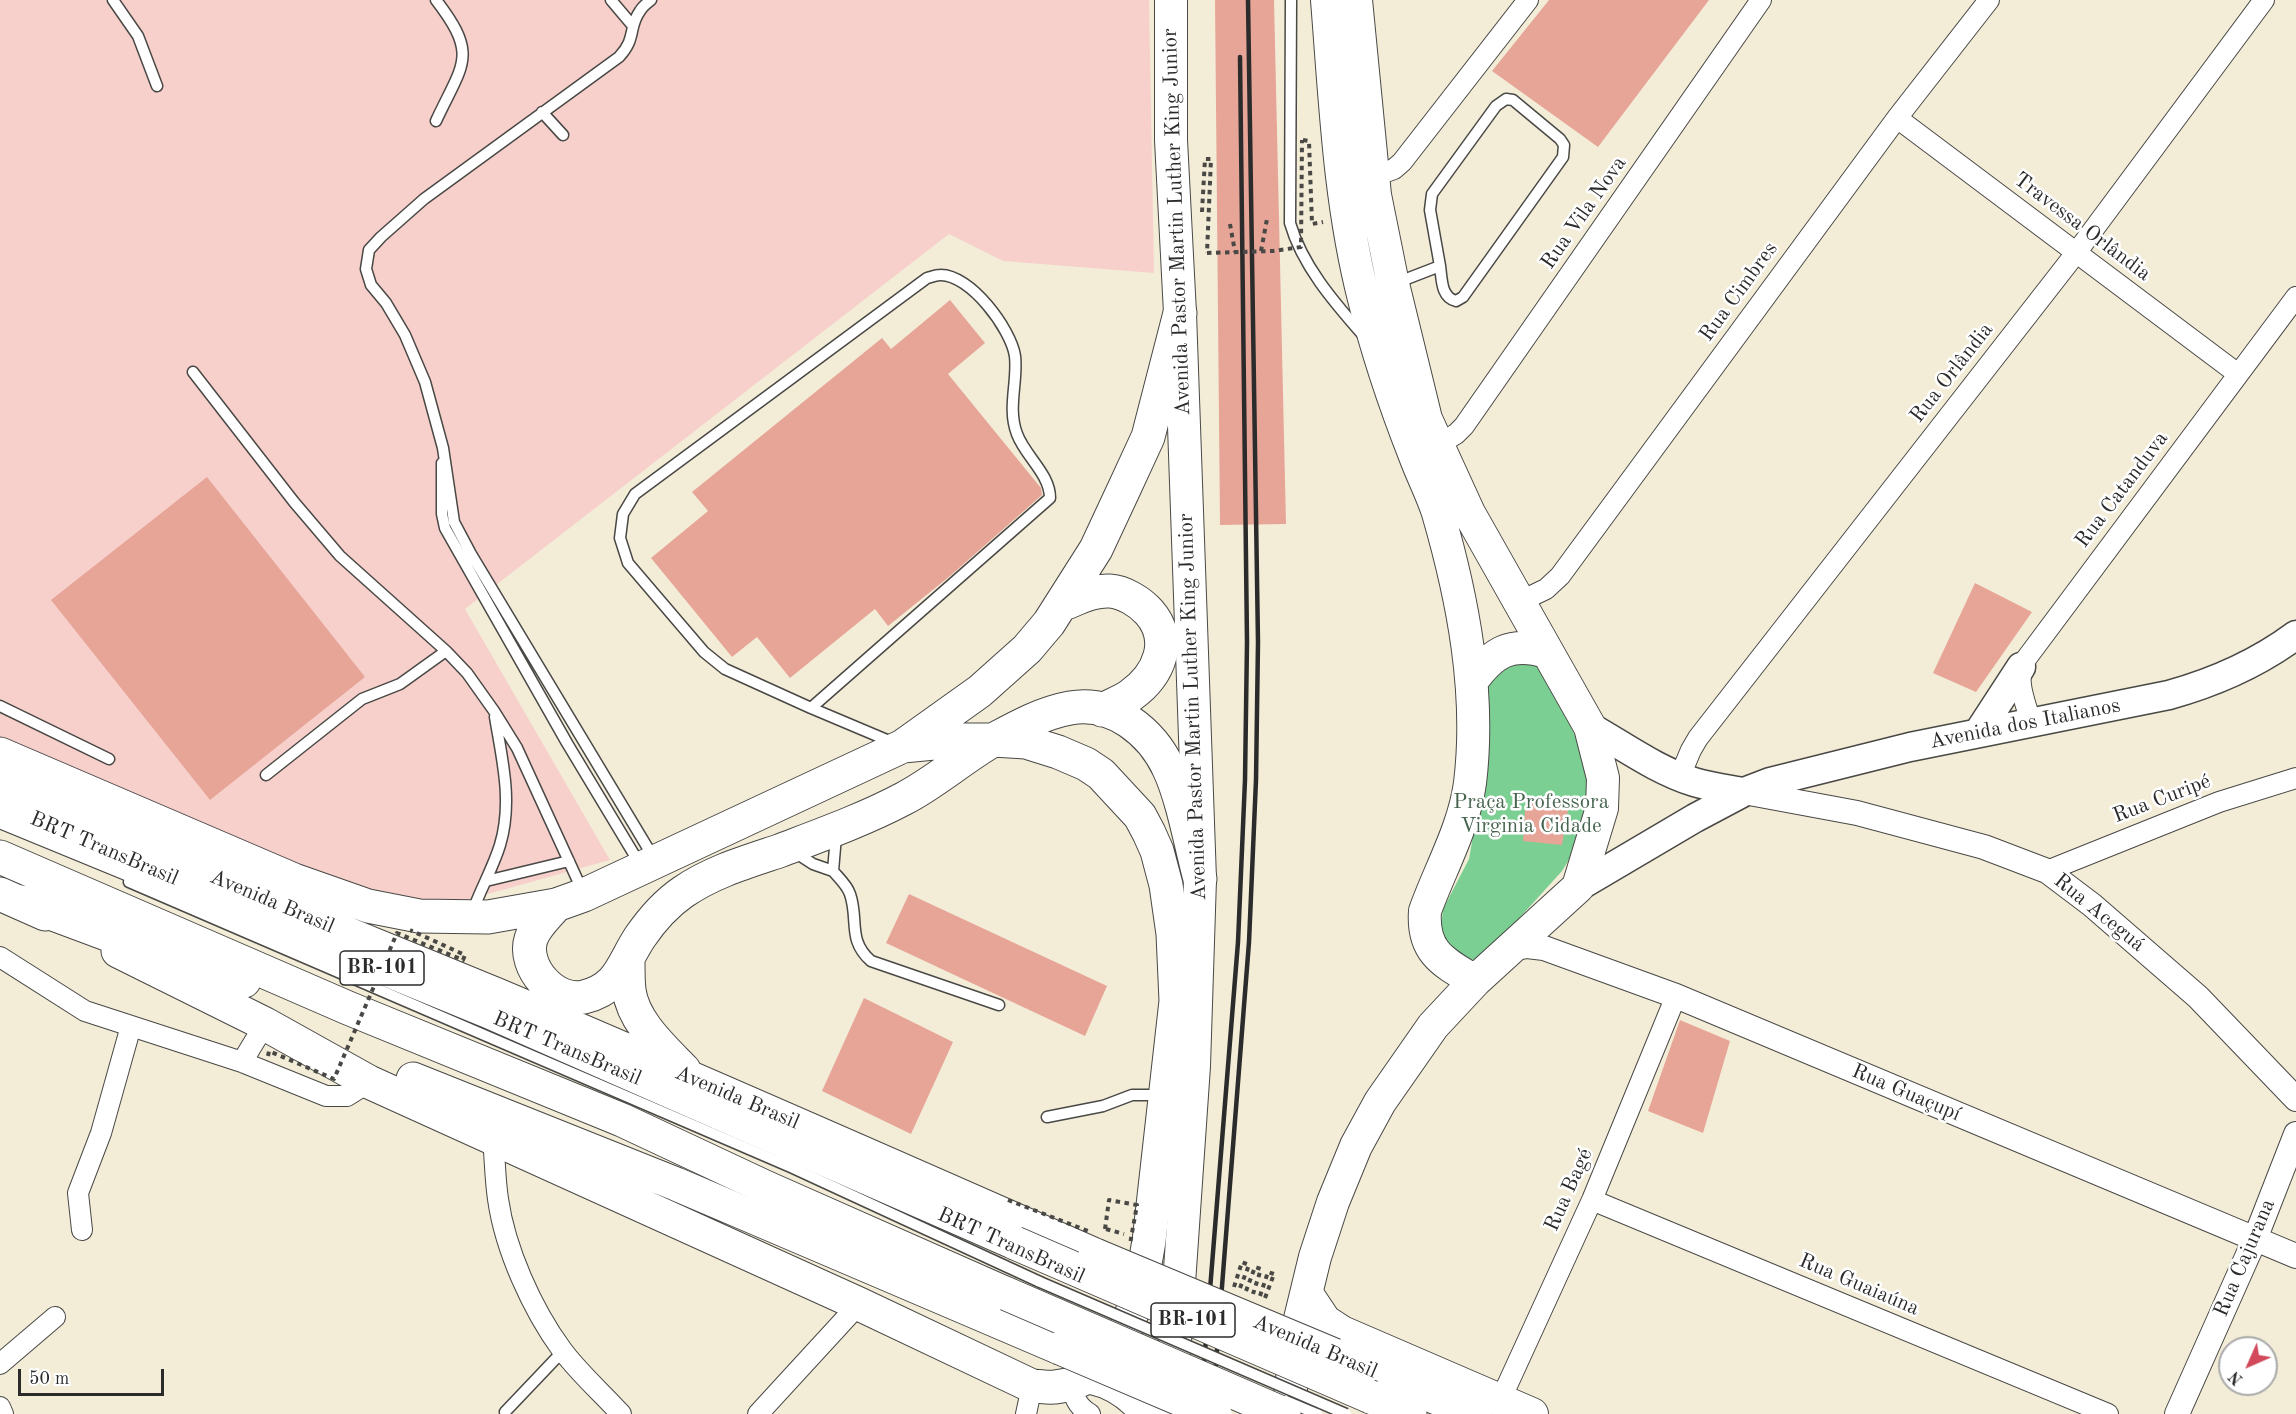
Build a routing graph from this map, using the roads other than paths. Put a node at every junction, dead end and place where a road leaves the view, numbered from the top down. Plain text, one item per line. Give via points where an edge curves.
1 (113, 0) edge
2 (436, 0) edge
3 (611, 0) edge
4 (651, 0) edge
5 (1171, 0) edge
6 (1291, 0) edge
7 (1327, 0) edge
8 (1356, 0) edge
9 (1528, 0) edge
10 (1761, 0) edge
11 (1989, 0) edge
12 (2264, 0) edge
13 (633, 26) junction
14 (157, 86) dead end
15 (542, 112) junction
16 (1897, 118) junction
17 (436, 121) dead end
18 (563, 135) dead end
19 (1372, 177) junction
20 (2076, 252) junction
21 (1440, 266) junction
22 (1393, 284) junction
23 (2296, 297) edge
24 (1180, 312) junction
25 (1378, 352) junction
26 (193, 372) dead end
27 (2238, 374) junction
28 (1437, 445) junction
29 (1519, 602) junction
30 (1062, 605) junction
31 (2296, 635) edge
32 (446, 651) junction
33 (1547, 652) junction
34 (2021, 667) junction
35 (1472, 681) junction
36 (0, 706) edge
37 (810, 708) junction
38 (1102, 710) junction
39 (494, 711) junction
40 (2031, 722) junction
41 (1590, 727) junction
42 (1978, 733) junction
43 (993, 740) junction
44 (903, 747) junction
45 (0, 754) edge
46 (109, 759) dead end
47 (266, 775) dead end
48 (1680, 776) junction
49 (2296, 778) edge
50 (0, 780) edge
51 (1744, 792) junction
52 (2, 811) edge
53 (837, 830) junction
54 (788, 848) junction
55 (0, 857) edge
56 (569, 861) junction
57 (649, 865) junction
58 (2047, 871) junction
59 (832, 872) junction
60 (121, 878) dead end
61 (1200, 879) junction
62 (486, 881) junction
63 (1578, 887) junction
64 (10, 898) edge
65 (570, 900) junction
66 (470, 917) junction
67 (1512, 948) junction
68 (0, 957) edge
69 (628, 962) junction
70 (1475, 981) junction
71 (1676, 996) junction
72 (999, 1005) dead end
73 (348, 1008) junction
74 (131, 1026) junction
75 (266, 1040) junction
76 (491, 1054) dead end
77 (242, 1062) junction
78 (692, 1079) junction
79 (369, 1082) junction
80 (1164, 1095) junction
81 (2296, 1099) edge
82 (1047, 1117) dead end
83 (2296, 1134) edge
84 (493, 1139) junction
85 (710, 1148) dead end
86 (1592, 1200) junction
87 (82, 1230) dead end
88 (2255, 1239) junction
89 (2296, 1256) edge
90 (1028, 1289) junction
91 (859, 1304) junction
92 (1304, 1305) junction
93 (55, 1317) dead end
94 (1096, 1320) dead end
95 (563, 1351) junction
96 (0, 1364) edge
97 (1200, 1365) dead end
98 (1080, 1380) junction
99 (1029, 1400) edge
100 (1409, 1400) edge
101 (1359, 1405) edge
102 (0, 1407) edge
103 (1487, 1407) edge
104 (1282, 1408) edge
105 (506, 1412) dead end
106 (3, 1414) edge
107 (621, 1414) edge
108 (758, 1414) edge
109 (1090, 1414) edge
110 (1148, 1414) edge
111 (1170, 1414) edge
112 (1215, 1414) edge
113 (1317, 1414) edge
114 (1532, 1414) edge
115 (2108, 1414) edge
116 (2177, 1414) edge

1 - 14 lane via 138,36
2 - 17 lane via 454,23 464,54
3 - 13 lane
4 - 13 lane via 639,11
5 - 24 main road, Avenida Pastor Martin Luther King Junior via 1171,140
6 - 25 lane via 1290,223 1300,252 1312,270
7 - 25 main road via 1347,218
8 - 19 main road
9 - 19 street via 1402,162
10 - 28 street, Rua Vila Nova via 1485,398 1456,434
11 - 16 street, Rua Cimbres
12 - 20 street, Rua Orlândia
13 - 15 lane via 628,47 619,57
15 - 18 lane
15 - 57 lane via 424,199 381,237 369,250 366,269 425,382 443,448 454,522
16 - 20 street, Travessa Orlândia
16 - 29 street, Rua Cimbres via 1560,576 1546,589
19 - 22 main road
20 - 27 street, Travessa Orlândia
20 - 48 street, Rua Orlândia via 1698,738
21 - 21 lane via 1444,294 1456,301 1463,297 1563,158 1565,151 1560,139 1513,100 1506,99 1496,106 1432,194 1430,210
21 - 22 lane
22 - 28 main road via 1426,418
23 - 27 street, Rua Catanduva
24 - 30 highway via 1148,437 1096,549
24 - 61 main road, Avenida Pastor Martin Luther King Junior
25 - 35 main road via 1437,511 1458,593
26 - 32 lane via 340,556
27 - 34 street, Rua Catanduva
28 - 29 main road via 1469,513
29 - 33 main road
30 - 38 highway via 1089,593 1111,591 1143,605 1161,631 1163,642 1154,672 1131,696
30 - 44 highway via 1005,670
31 - 40 main road, Avenida dos Italianos via 2262,658 2208,684
32 - 39 lane
32 - 47 lane via 400,684 362,699
33 - 35 main road via 1512,647 1489,661
33 - 41 main road
34 - 40 street via 2020,684
34 - 42 main road
35 - 70 main road via 1470,784 1461,820 1425,911 1424,926 1433,952
36 - 46 lane
37 - 37 lane via 725,669 704,652 628,563 620,538 623,514 635,494 927,278 941,274 957,279 976,292 1013,344 1012,416 1024,448 1050,489 1050,498
37 - 44 lane
38 - 43 highway via 1060,710
38 - 61 highway via 1134,724 1160,751 1174,782
39 - 56 lane via 522,758
39 - 62 lane via 506,783 506,814
40 - 42 main road, Avenida dos Italianos
41 - 48 main road, Avenida dos Italianos
41 - 63 main road via 1603,778 1602,808
42 - 51 main road, Avenida dos Italianos via 1791,776
43 - 44 highway
43 - 53 highway via 904,799
43 - 80 highway via 1026,742 1086,764 1124,797 1149,833 1166,885 1173,934 1176,1001
44 - 57 highway
45 - 66 highway, Avenida Brasil via 409,926
48 - 51 main road, Avenida dos Italianos
49 - 58 street, Rua Curipé via 2219,802
50 - 78 highway, Avenida Brasil via 67,814
51 - 58 street, Rua Aceguá via 1880,819 1983,847
51 - 63 main road, Avenida dos Italianos
52 - 101 highway, Avenida Brasil / BR-101, bridge via 487,1011 1015,1243
53 - 54 highway
53 - 59 lane
54 - 59 lane
54 - 69 highway via 713,874 681,893 639,938
55 - 73 highway, BR-101
56 - 62 lane
56 - 65 lane
57 - 65 highway
58 - 81 street, Rua Aceguá via 2198,997
59 - 72 lane via 850,893 858,946 871,961
60 - 90 lane, BRT TransBrasil via 793,1168
61 - 111 main road, Avenida Pastor Martin Luther King Junior via 1194,1066
62 - 66 lane
63 - 67 main road
64 - 73 highway via 198,968
64 - 75 highway
65 - 66 highway, Avenida Brasil via 521,912
65 - 69 highway via 539,925 531,940 533,967 541,979 554,991 580,998 614,980
67 - 70 main road
67 - 71 street, Rua Guaçupí via 1544,948
68 - 74 street via 85,1011
69 - 78 highway via 629,992 637,1014
70 - 92 main road via 1433,1026 1380,1102 1361,1137 1315,1257
71 - 86 street, Rua Bagé
71 - 88 street, Rua Guaçupí
73 - 90 highway, BR-101 via 622,1120 765,1187
74 - 77 street
74 - 87 street via 101,1133 78,1193
75 - 77 street
75 - 79 highway
75 - 112 highway, bridge via 410,1078 676,1184
76 - 85 lane, BRT TransBrasil
77 - 79 street via 326,1096 347,1096
78 - 100 highway, Avenida Brasil, bridge via 1100,1242
79 - 84 highway
80 - 82 lane via 1132,1095 1103,1106
80 - 98 highway via 1143,1279 1126,1327 1107,1360
83 - 88 street, Rua Cajurana
84 - 91 highway
84 - 95 street via 498,1200 505,1228 537,1311
86 - 103 street, Rua Bagé
86 - 115 street, Rua Guaiaúna
88 - 89 street, Rua Guaçupí
88 - 116 street, Rua Cajurana
90 - 101 lane, BRT TransBrasil, bridge
90 - 104 highway, BR-101, bridge
91 - 99 highway
91 - 108 street
92 - 103 main road, Avenida Brasil via 1342,1332
92 - 104 main road
93 - 96 street
94 - 97 lane
95 - 105 lane
95 - 107 street
98 - 99 highway
98 - 109 street via 1074,1397
98 - 110 highway via 1109,1382 1135,1399
100 - 101 highway, Avenida Brasil / BR-101
100 - 103 highway, Avenida Brasil
102 - 106 street
103 - 114 main road, Avenida Brasil
104 - 113 lane, bridge

